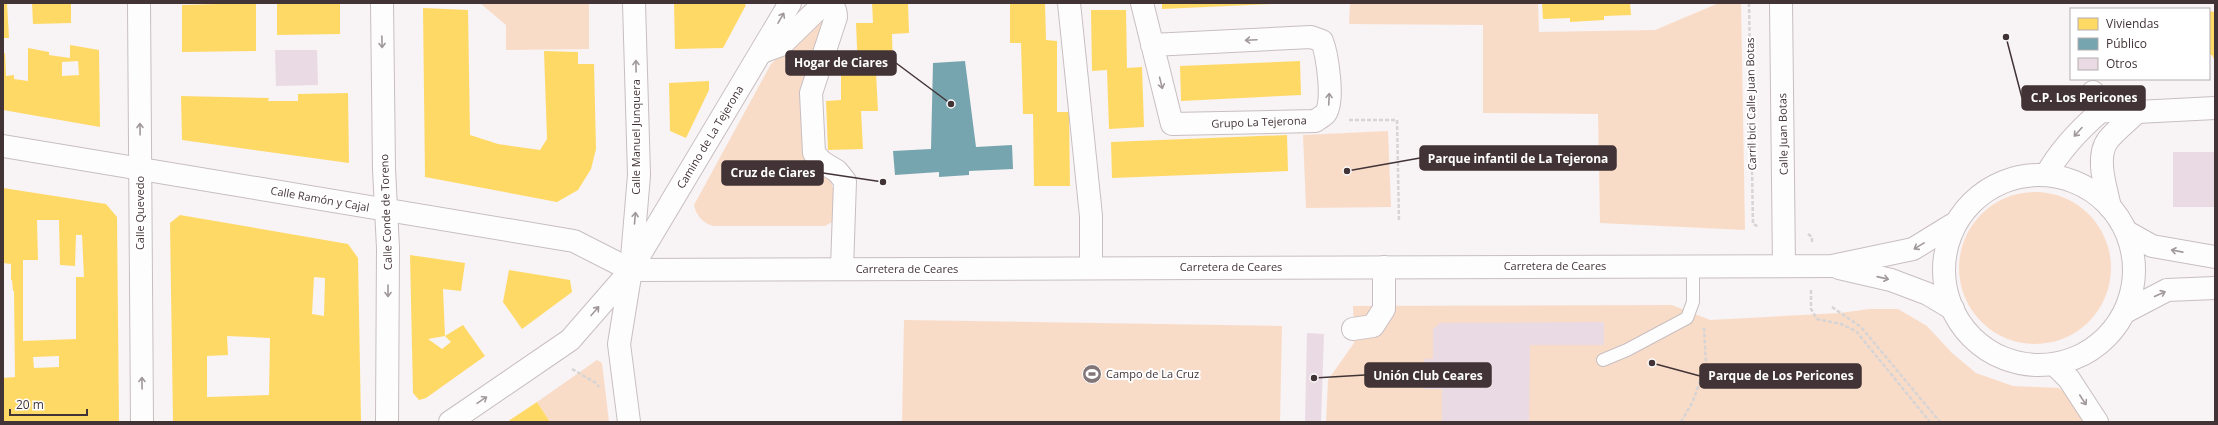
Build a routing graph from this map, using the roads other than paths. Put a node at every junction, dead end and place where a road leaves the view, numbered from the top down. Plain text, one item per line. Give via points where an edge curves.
1 (139, 3) edge
2 (382, 3) edge
3 (634, 3) edge
4 (790, 3) edge
5 (1069, 3) edge
6 (1142, 3) edge
7 (1781, 3) edge
8 (1152, 45) junction
9 (762, 52) junction
10 (2215, 108) edge
11 (2137, 112) junction
12 (3, 146) edge
13 (140, 168) junction
14 (2046, 175) junction
15 (2110, 207) junction
16 (386, 210) junction
17 (1952, 225) junction
18 (2127, 232) junction
19 (2215, 257) edge
20 (1693, 266) junction
21 (1784, 266) junction
22 (1822, 266) junction
23 (1384, 267) junction
24 (1091, 268) junction
25 (842, 269) junction
26 (631, 270) junction
27 (2215, 288) edge
28 (1953, 309) junction
29 (2125, 312) junction
30 (1354, 329) dead end
31 (1603, 360) dead end
32 (2062, 372) junction
33 (142, 422) edge
34 (387, 422) edge
35 (450, 422) edge
36 (629, 422) edge
37 (2097, 422) edge

13 -> 1 street, Calle Quevedo
2 -> 16 street, Calle Conde de Toreno
26 -> 3 street, Calle Manuel Junquera via 638,175
9 -> 4 street, Camino de La Tejerona
5 - 24 street via 1091,216
6 - 8 street, Grupo La Tejerona
7 - 21 street, Calle Juan Botas
8 -> 8 street, Grupo La Tejerona via 1172,124 1315,121 1326,113 1330,101 1326,54 1322,41 1311,37
9 - 25 street via 781,45 820,7 827,4 836,10 836,17 811,93 814,153 822,162 837,171 844,181
9 - 26 street, Camino de La Tejerona
10 - 11 street
11 -> 14 street via 2097,102 2084,126 2055,159
11 - 15 street via 2107,141 2103,153 2102,169
12 - 13 street, Calle Ramón y Cajal
13 - 16 street, Calle Ramón y Cajal
33 -> 13 street, Calle Quevedo
14 - 15 street via 2070,179 2092,190
14 - 17 street via 2016,177 1988,189
15 - 18 street
16 - 26 street, Calle Ramón y Cajal via 574,241
16 -> 34 street, Calle Conde de Toreno
17 -> 22 street, Carretera de Ceares via 1913,249
17 - 28 street via 1944,262 1946,293
19 -> 18 street via 2152,246
18 - 29 street via 2134,258 2133,286
20 - 21 street, Carretera de Ceares
20 - 23 street, Carretera de Ceares
20 - 31 lane via 1693,302 1687,318
21 - 22 street, Carretera de Ceares
22 -> 28 street, Carretera de Ceares via 1891,280 1928,294
23 - 24 street, Carretera de Ceares
23 - 30 street via 1384,309 1373,326
24 - 25 street, Carretera de Ceares
25 - 26 street, Carretera de Ceares
35 -> 26 street via 570,340
26 - 36 street, Calle Manuel Junquera via 619,344
29 -> 27 street via 2167,290
28 - 32 street via 1957,320 1975,342 1999,357
29 - 32 street via 2108,337
32 -> 37 street

